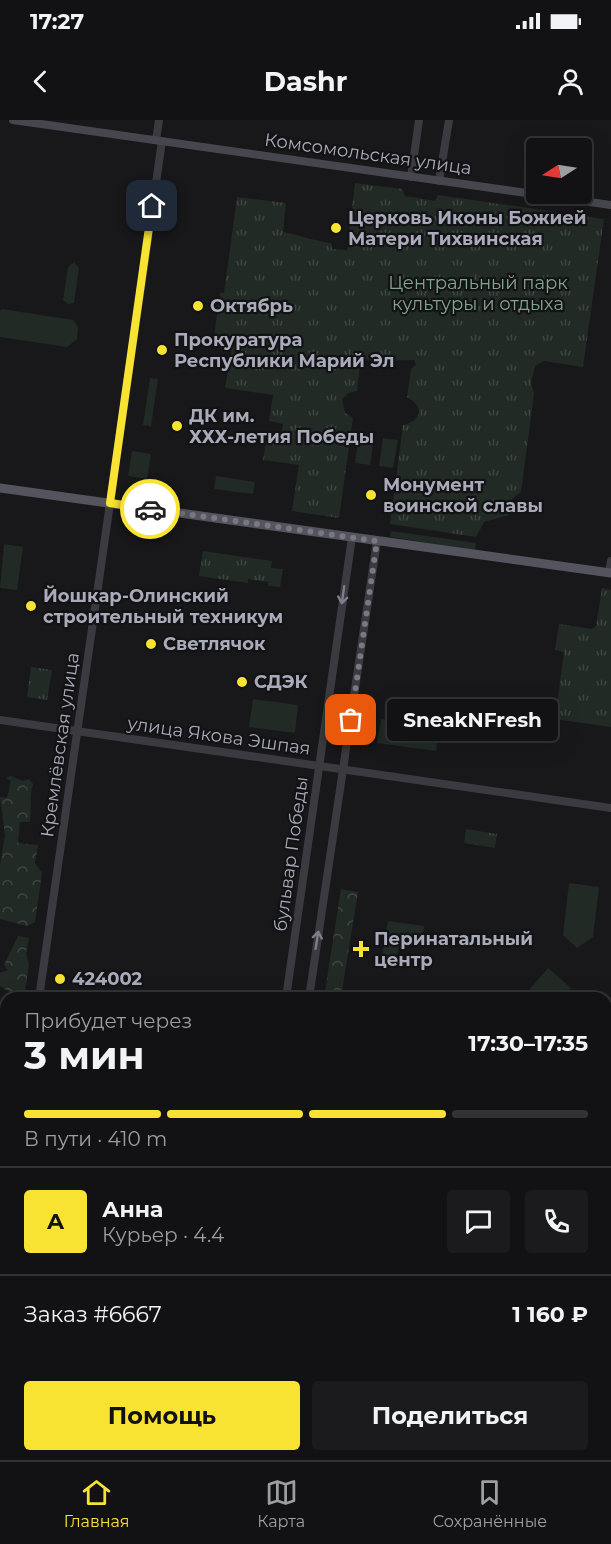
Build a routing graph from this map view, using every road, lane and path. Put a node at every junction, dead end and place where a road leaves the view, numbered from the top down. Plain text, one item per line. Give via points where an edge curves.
1 (13, 120) edge
2 (159, 120) edge
3 (419, 120) edge
4 (449, 120) edge
5 (159, 141) junction
6 (411, 177) junction
7 (439, 181) junction
8 (611, 205) edge
9 (0, 488) edge
10 (110, 503) junction
11 (351, 537) junction
12 (377, 541) junction
13 (611, 561) edge
14 (610, 573) edge
15 (0, 720) edge
16 (77, 731) junction
17 (319, 766) junction
18 (343, 770) junction
19 (611, 808) edge
20 (40, 992) edge
21 (287, 992) edge
22 (310, 992) edge

1 - 5 main road, Комсомольская улица
2 - 5 street, Кремлёвская улица
3 - 6 street
4 - 7 street
5 - 6 main road, Комсомольская улица
5 - 10 street, Кремлёвская улица
6 - 7 main road, Комсомольская улица
7 - 8 main road, Комсомольская улица
9 - 10 main road
10 - 11 main road
10 - 16 street, Кремлёвская улица
11 - 12 main road
11 -> 17 street, бульвар Победы
12 - 14 main road
12 - 18 street
13 - 14 street
15 - 16 street, улица Якова Эшпая
16 - 17 street, улица Якова Эшпая
16 - 20 street, Кремлёвская улица
17 - 18 street, улица Якова Эшпая
17 - 21 street, бульвар Победы
18 - 19 street, улица Якова Эшпая
22 -> 18 street

